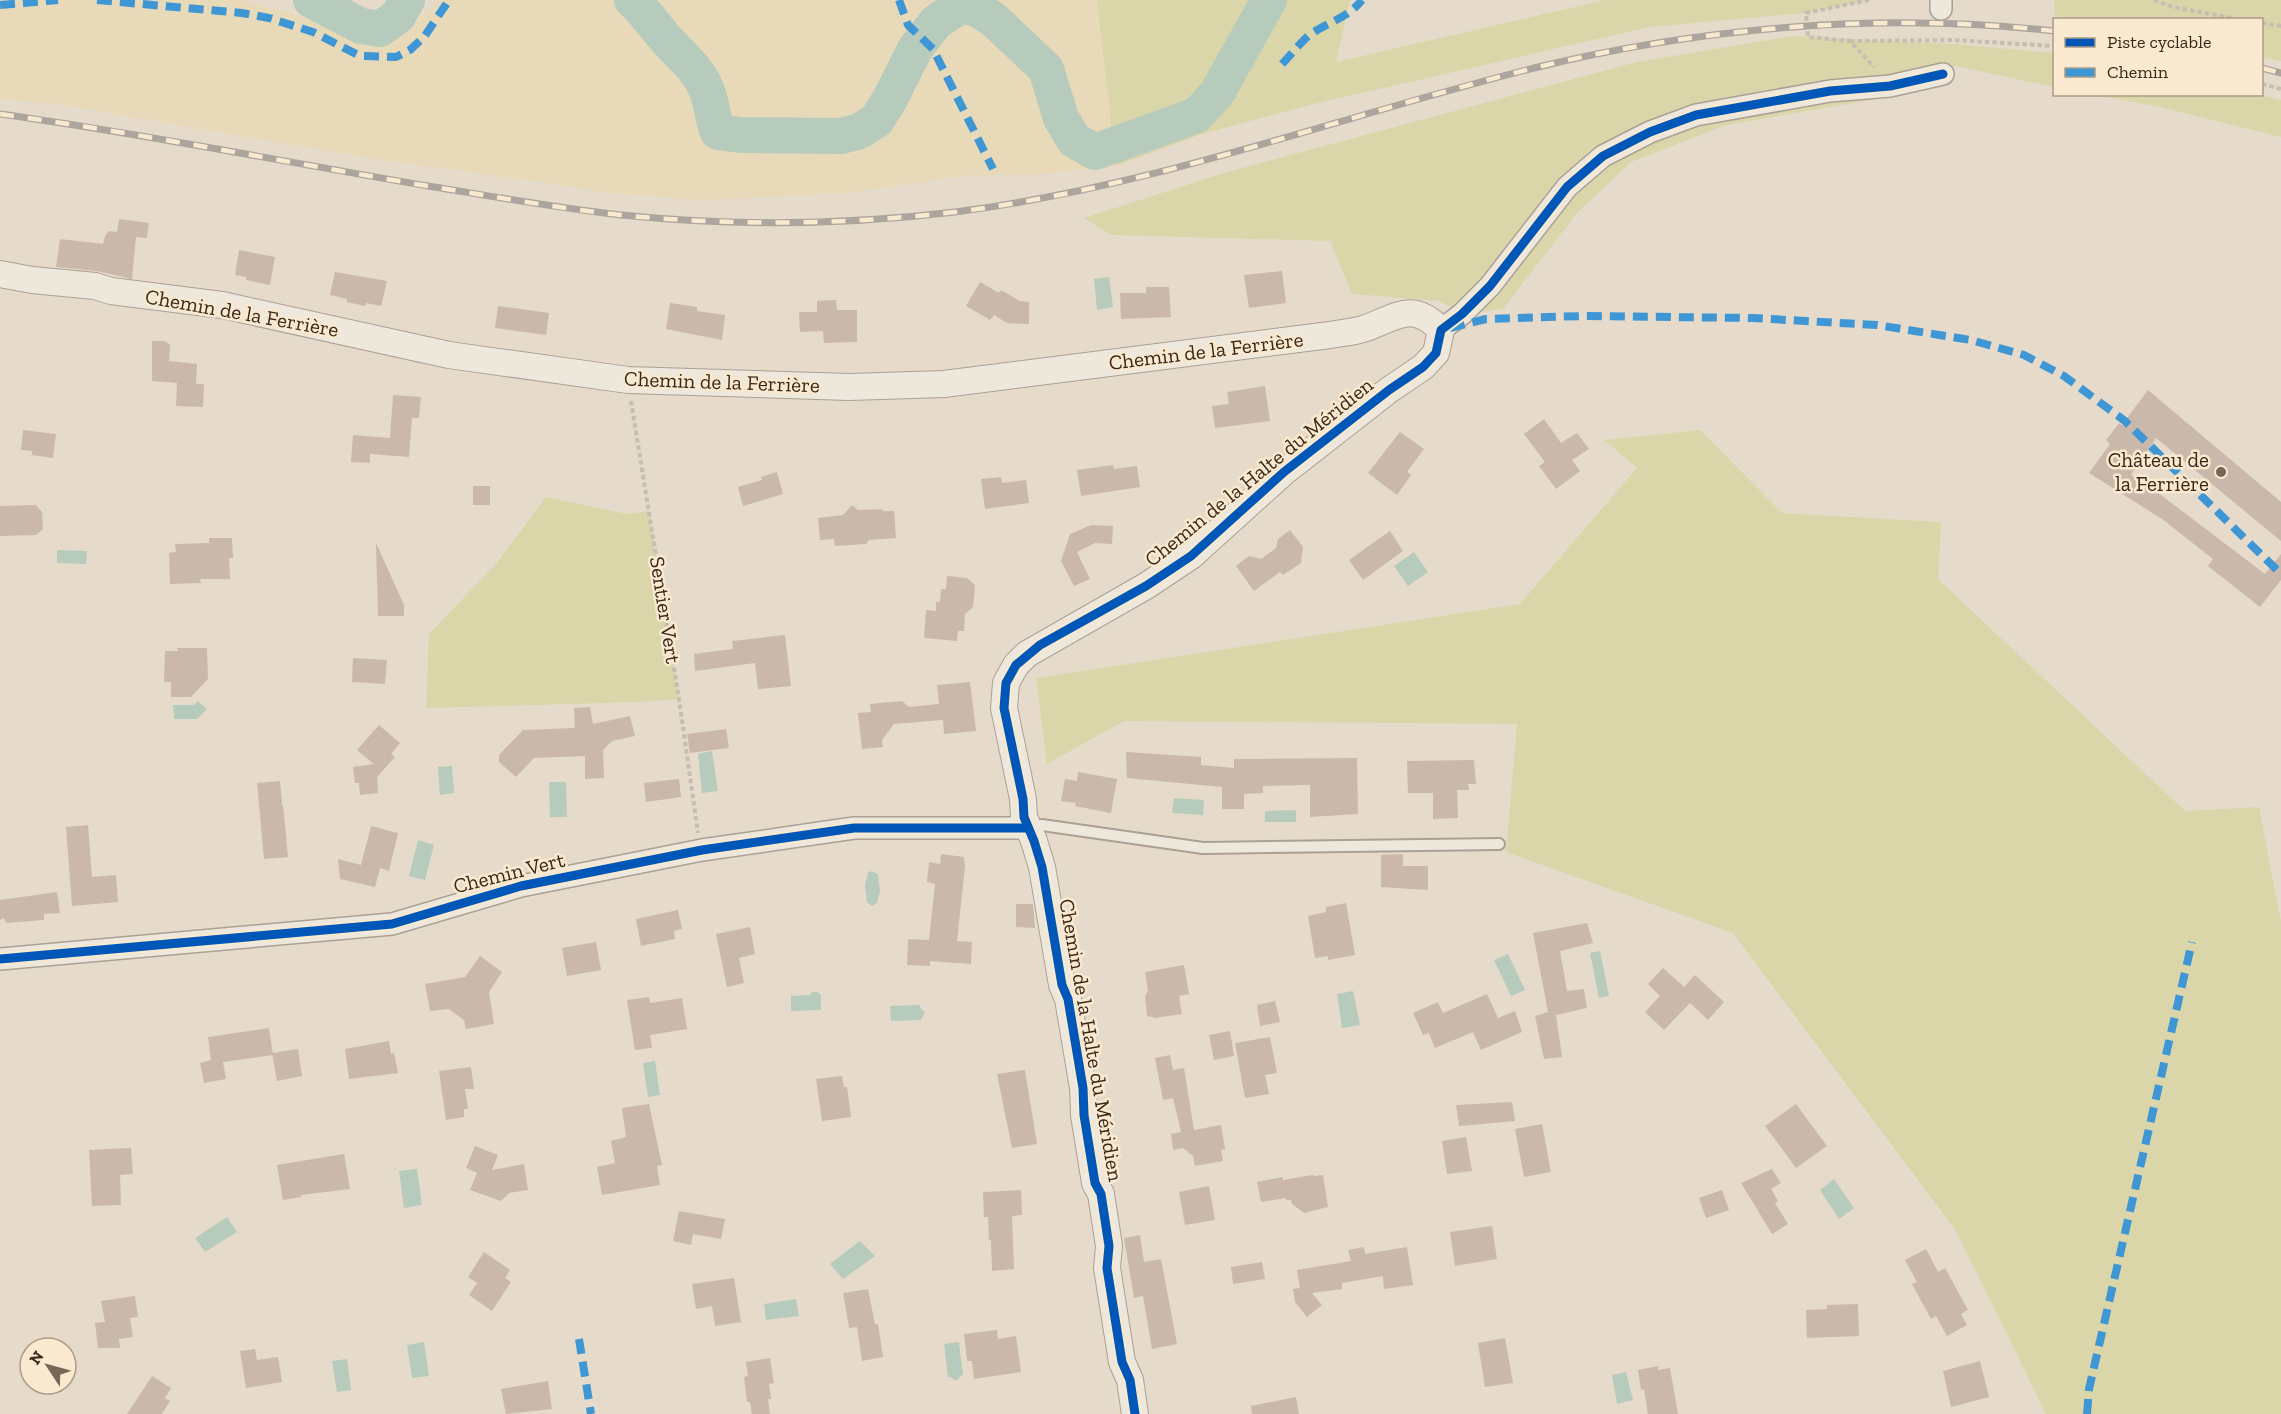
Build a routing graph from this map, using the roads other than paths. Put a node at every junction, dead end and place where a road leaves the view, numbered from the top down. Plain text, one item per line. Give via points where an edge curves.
1 (1943, 74) dead end
2 (0, 274) edge
3 (1441, 330) junction
4 (1027, 828) junction
5 (1498, 844) dead end
6 (0, 959) edge
7 (1135, 1414) edge

1 - 3 street via 1696,116 1650,132 1603,156 1567,187 1490,286
2 - 3 street, Chemin de la Ferrière via 222,305 449,355 628,380 849,387 944,384 1330,335 1365,329 1390,317 1411,313 1423,315
3 - 4 street, Chemin de la Halte du Méridien via 1436,353 1423,367 1284,472 1191,556 1040,645 1016,665 1006,683 1004,708
4 - 5 lane via 1042,825 1203,848
4 - 6 street, Chemin Vert via 854,828 702,850 521,886 392,924
4 - 7 street, Chemin de la Halte du Méridien via 1042,867 1062,985 1068,999 1095,1183 1101,1194 1109,1245 1107,1268 1122,1362 1130,1380

